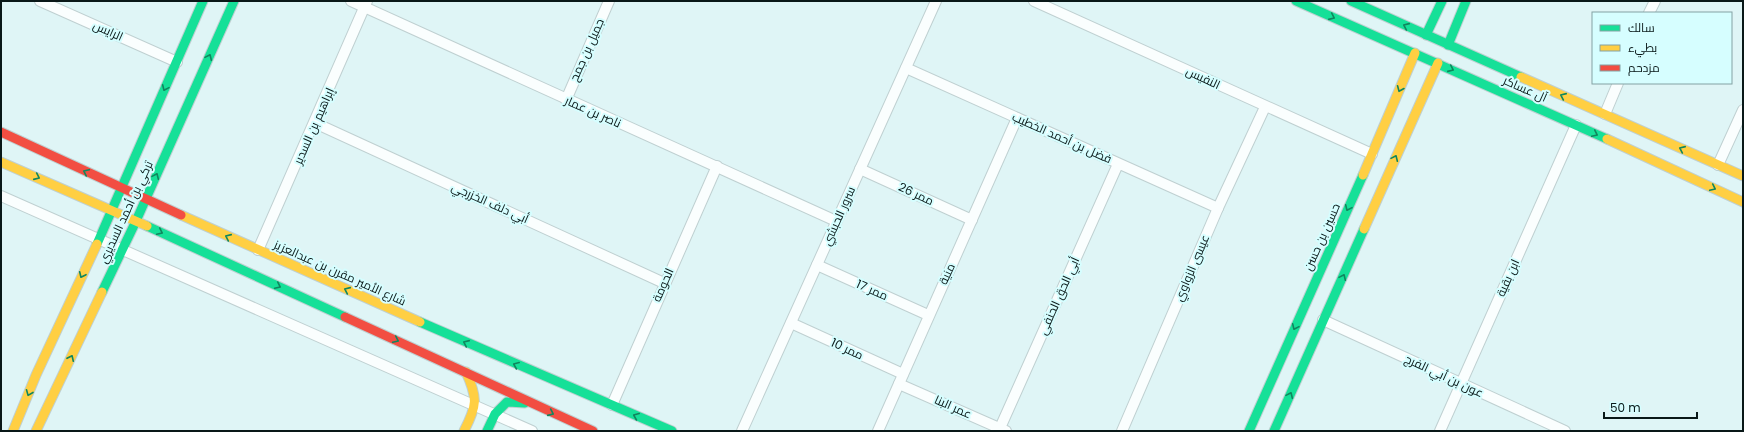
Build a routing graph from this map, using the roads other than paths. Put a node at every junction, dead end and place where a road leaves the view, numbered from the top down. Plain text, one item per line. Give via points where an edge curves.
1 (40, 1) edge
2 (203, 1) edge
3 (234, 1) edge
4 (351, 1) edge
5 (609, 1) edge
6 (936, 1) edge
7 (1034, 1) edge
8 (1296, 1) edge
9 (1351, 1) edge
10 (1443, 1) edge
11 (1655, 1) edge
12 (1465, 3) edge
13 (366, 4) edge
14 (1046, 4) edge
15 (1650, 12) edge
16 (1426, 35) junction
17 (1448, 45) junction
18 (1415, 53) junction
19 (176, 62) junction
20 (1438, 63) junction
21 (906, 68) junction
22 (1618, 84) edge
23 (566, 100) junction
24 (1265, 107) junction
25 (1743, 110) edge
26 (1605, 114) junction
27 (1017, 118) junction
28 (315, 123) junction
29 (1576, 125) junction
30 (1, 132) edge
31 (1372, 154) junction
32 (1, 162) edge
33 (1118, 164) junction
34 (1718, 165) junction
35 (717, 166) junction
36 (860, 169) junction
37 (1743, 176) edge
38 (121, 188) junction
39 (1, 196) edge
40 (145, 199) junction
41 (1743, 202) edge
42 (1218, 208) junction
43 (112, 210) junction
44 (972, 220) junction
45 (136, 221) junction
46 (836, 221) junction
47 (99, 239) junction
48 (122, 250) junction
49 (258, 250) junction
50 (817, 265) junction
51 (664, 282) junction
52 (928, 315) junction
53 (1323, 320) junction
54 (791, 323) junction
55 (466, 372) junction
56 (903, 374) junction
57 (899, 384) junction
58 (1461, 384) junction
59 (528, 403) junction
60 (612, 405) junction
61 (476, 406) junction
62 (494, 414) junction
63 (1003, 430) edge
64 (13, 431) edge
65 (36, 431) edge
66 (464, 431) edge
67 (487, 431) edge
68 (532, 431) edge
69 (593, 431) edge
70 (672, 431) edge
71 (742, 431) edge
72 (878, 431) edge
73 (1122, 431) edge
74 (1249, 431) edge
75 (1274, 431) edge
76 (1440, 431) edge
77 (1565, 431) edge

1 - 19 street, الرايس
2 - 19 street, تركي بن أحمد السديري
40 -> 3 street, تركي بن أحمد السديري
4 - 13 street, ناصر بن عمار
5 - 23 street, جميل بن جمح
6 - 21 street, سرور الحبشي
7 - 14 street, النفيس
8 -> 18 street, آل عساكر
16 -> 9 street, آل عساكر
10 - 12 street via 1444,10 1452,15
10 - 16 street
11 - 15 street
12 - 17 street
13 - 23 street, ناصر بن عمار
13 - 28 street, إبراهيم بن السدير
14 - 24 street, النفيس
16 - 17 street, آل عساكر
26 -> 17 street, آل عساكر
18 - 20 street, آل عساكر
18 -> 31 street, حسين بن حسن
19 -> 38 street, تركي بن أحمد السديري
20 -> 29 street, آل عساكر
53 -> 20 street
21 - 27 street, فضل بن أحمد الخطيب
21 - 36 street, سرور الحبشي
22 - 26 street
23 - 35 street, ناصر بن عمار
24 - 31 street, النفيس
24 - 42 street, عيسى الزواوي
25 - 34 street
34 -> 26 street, آل عساكر
27 - 33 street, فضل بن أحمد الخطيب
27 - 44 street, منية
28 - 49 street, إبراهيم بن السدير
28 - 51 street, أبي دلف الخزرجي
29 -> 41 street, آل عساكر
29 - 58 street, ابن بقية
38 -> 30 street, شارع الأمير مقرن بن عبدالعزيز
31 -> 74 street, حسين بن حسن
32 -> 43 street
33 - 42 street, فضل بن أحمد الخطيب
33 - 63 street, أبي الحق الحنفي
34 - 37 street, آل عساكر
35 - 46 street, ناصر بن عمار
35 - 51 street, الحومة
36 - 44 street, ممر 26
36 - 46 street, سرور الحبشي
38 - 40 street, شارع الأمير مقرن بن عبدالعزيز
38 - 43 street, تركي بن أحمد السديري
39 - 47 street
40 - 45 street, تركي بن أحمد السديري
49 -> 40 street, شارع الأمير مقرن بن عبدالعزيز
42 - 73 street, عيسى الزواوي
43 - 45 street
43 - 47 street, تركي بن أحمد السديري
44 - 52 street, منية
45 - 48 street, تركي بن أحمد السديري
45 -> 55 street
46 - 50 street, سرور الحبشي
47 - 48 street
47 -> 64 street, تركي بن أحمد السديري
48 - 61 street
65 -> 48 street, تركي بن أحمد السديري
60 -> 49 street, شارع الأمير مقرن بن عبدالعزيز
50 - 52 street, ممر 17
50 - 54 street, سرور الحبشي
51 - 60 street, الحومة
52 - 56 street, منية
53 - 58 street, عون بن أبي الفرج
75 -> 53 street
54 - 56 street, ممر 10
54 - 71 street, سرور الحبشي
55 - 59 street
55 - 61 street via 474,389
56 - 57 street, منية
57 - 63 street, عمر البنا
57 - 72 street, منية
58 - 76 street, ابن بقية
58 - 77 street, عون بن أبي الفرج
59 - 62 street via 507,402
59 -> 69 street
70 -> 60 street, شارع الأمير مقرن بن عبدالعزيز
61 - 62 street
61 - 66 street
62 - 67 street
62 - 68 street

